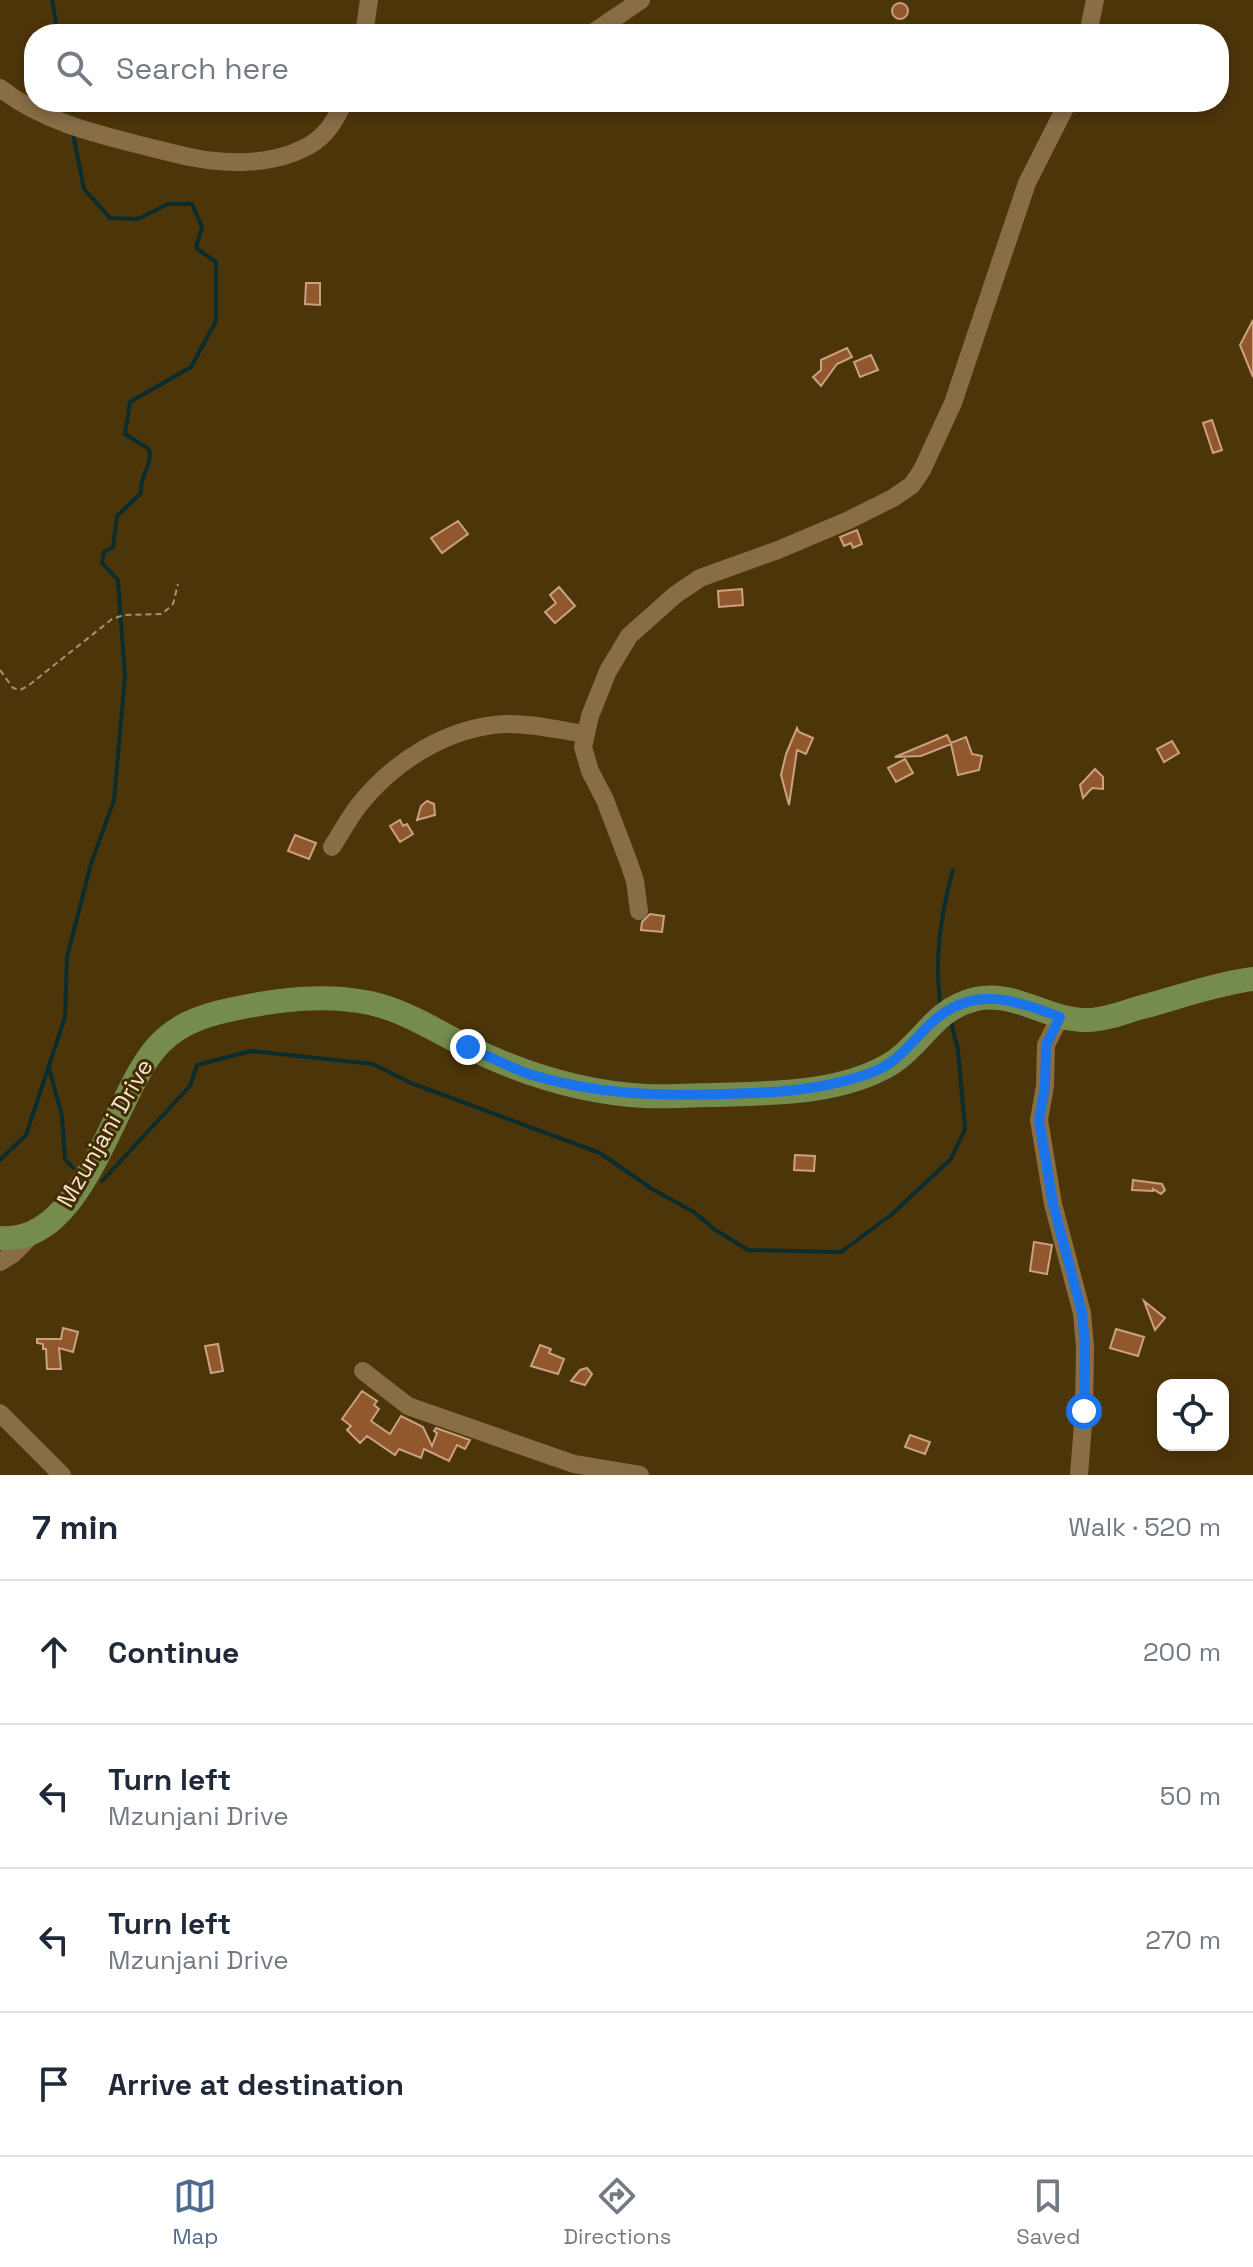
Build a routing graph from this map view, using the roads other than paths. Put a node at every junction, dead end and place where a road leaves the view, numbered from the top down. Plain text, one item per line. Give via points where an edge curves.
1 (369, 0) edge
2 (641, 0) edge
3 (1095, 0) edge
4 (365, 24) edge
5 (606, 24) edge
6 (1090, 24) edge
7 (0, 88) edge
8 (24, 105) edge
9 (37, 112) edge
10 (340, 112) edge
11 (1063, 112) edge
12 (585, 734) junction
13 (332, 847) dead end
14 (639, 911) dead end
15 (1253, 979) edge
16 (1060, 1017) junction
17 (36, 1231) junction
18 (0, 1238) edge
19 (0, 1262) edge
20 (363, 1371) dead end
21 (0, 1413) edge
22 (62, 1475) edge
23 (640, 1475) edge
24 (1079, 1475) edge

1 - 4 street
2 - 5 street
3 - 6 street
7 - 8 street
9 - 10 street via 200,160 235,163 277,158 313,143
11 - 12 street via 1027,183 953,403 912,485 849,520 700,578 675,595 629,636 608,671
12 - 13 street via 504,724 434,743 377,785
12 - 14 street via 586,759 618,832
15 - 16 main road, Mzunjani Drive via 1102,1018
16 - 17 main road, Mzunjani Drive via 1016,1001 981,998 945,1013 891,1063 837,1084 771,1093 645,1096 528,1073 371,1003 282,1000 227,1010 192,1020 155,1049 82,1181 62,1210
16 - 24 street via 1046,1045 1039,1120 1053,1204 1082,1313
17 - 18 main road, Mzunjani Drive via 14,1240
17 - 19 street
20 - 23 street via 408,1406 574,1464
21 - 22 street

